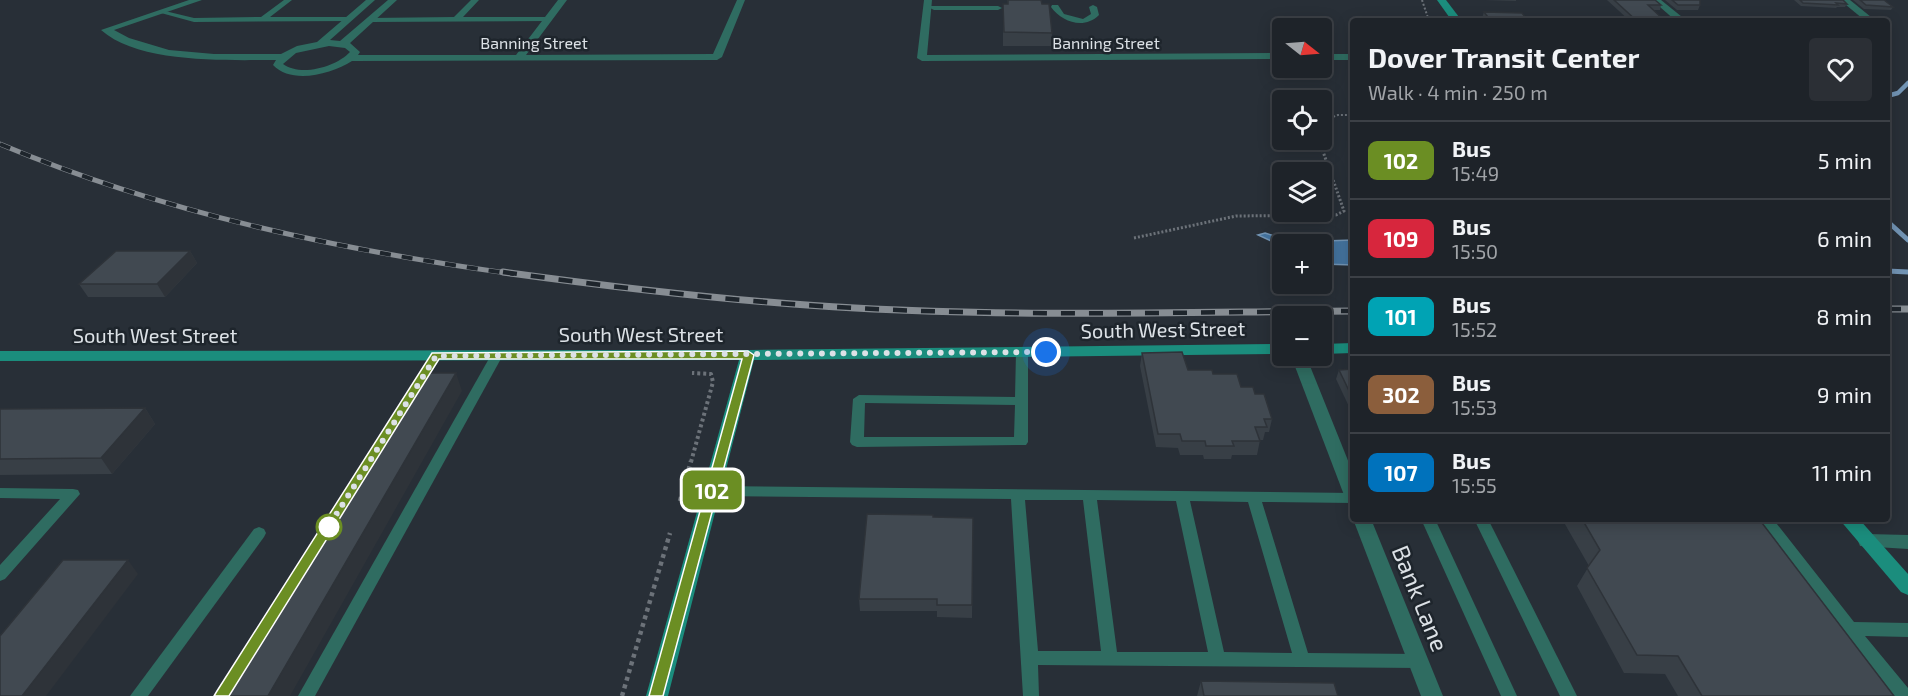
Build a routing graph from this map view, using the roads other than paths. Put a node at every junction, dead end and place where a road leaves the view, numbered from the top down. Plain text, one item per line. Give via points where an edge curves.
1 (198, 0) edge
2 (288, 0) edge
3 (372, 0) edge
4 (393, 0) edge
5 (475, 0) edge
6 (563, 0) edge
7 (741, 0) edge
8 (928, 0) edge
9 (1441, 0) edge
10 (1656, 0) edge
11 (1844, 0) edge
12 (1055, 7) dead end
13 (1093, 7) dead end
14 (934, 8) dead end
15 (998, 8) dead end
16 (165, 13) junction
17 (1866, 17) dead end
18 (1454, 18) edge
19 (1678, 18) edge
20 (263, 19) junction
21 (349, 19) junction
22 (548, 19) junction
23 (370, 20) junction
24 (456, 20) junction
25 (320, 44) junction
26 (343, 44) junction
27 (1272, 56) edge
28 (282, 57) junction
29 (519, 57) junction
30 (1332, 57) edge
31 (1350, 57) edge
32 (350, 58) junction
33 (1350, 348) edge
34 (1272, 349) edge
35 (1332, 349) edge
36 (1022, 352) junction
37 (497, 355) junction
38 (748, 355) junction
39 (0, 356) edge
40 (436, 356) junction
41 (1302, 366) edge
42 (1020, 401) junction
43 (407, 402) edge
44 (1350, 488) edge
45 (711, 491) junction
46 (0, 493) edge
47 (1018, 494) junction
48 (1089, 495) junction
49 (1182, 496) junction
50 (1253, 496) junction
51 (1350, 496) edge
52 (1363, 522) edge
53 (1429, 522) edge
54 (1482, 522) edge
55 (1767, 522) edge
56 (1851, 522) edge
57 (259, 533) dead end
58 (1867, 541) junction
59 (1908, 542) edge
60 (0, 575) edge
61 (1908, 587) edge
62 (1851, 629) junction
63 (1908, 630) edge
64 (1030, 658) junction
65 (1217, 658) junction
66 (1110, 659) junction
67 (1302, 660) junction
68 (1418, 661) junction
69 (138, 696) edge
70 (306, 696) edge
71 (657, 696) edge
72 (1031, 696) edge
73 (1432, 696) edge
74 (1509, 696) edge
75 (1569, 696) edge
76 (1904, 696) edge

1 - 16 street
2 - 20 lane
3 - 21 street
4 - 23 street
5 - 24 lane
6 - 22 street
7 - 29 street, Banning Street via 717,57
8 - 27 street, Banning Street via 926,58
9 - 18 street
10 - 19 street
11 - 17 street
12 - 13 lane via 1061,16 1080,21 1095,15
14 - 15 lane
16 - 20 lane via 194,20
16 - 28 street via 106,30 140,46 171,53
20 - 21 lane
21 - 25 street
22 - 24 lane
22 - 29 street
23 - 24 lane
23 - 26 street
25 - 26 street
25 - 28 street
26 - 32 street via 355,52
28 - 32 street via 278,65 281,68 299,72 324,69
29 - 32 street, Banning Street
30 - 31 street
33 - 35 street
34 - 36 street, South West Street
36 - 38 street, South West Street
36 - 42 lane
37 - 38 street, South West Street
37 - 40 street, South West Street
37 - 70 lane
38 - 45 street
39 - 40 street, South West Street
40 - 43 lane
41 - 44 street
42 - 42 lane via 1021,442 857,442 859,399
45 - 47 lane
45 - 71 street
46 - 60 lane via 73,494
47 - 48 lane
47 - 64 lane
48 - 49 lane
48 - 66 lane
49 - 50 lane
49 - 65 lane
50 - 51 lane
50 - 67 lane
52 - 68 street, Bank Lane
53 - 74 lane
54 - 75 lane
55 - 62 lane
56 - 58 street
57 - 69 lane
58 - 59 street
58 - 61 street
62 - 63 lane
62 - 76 lane
64 - 66 lane
64 - 72 lane
65 - 66 lane
65 - 67 lane
67 - 68 lane
68 - 73 street, Bank Lane

